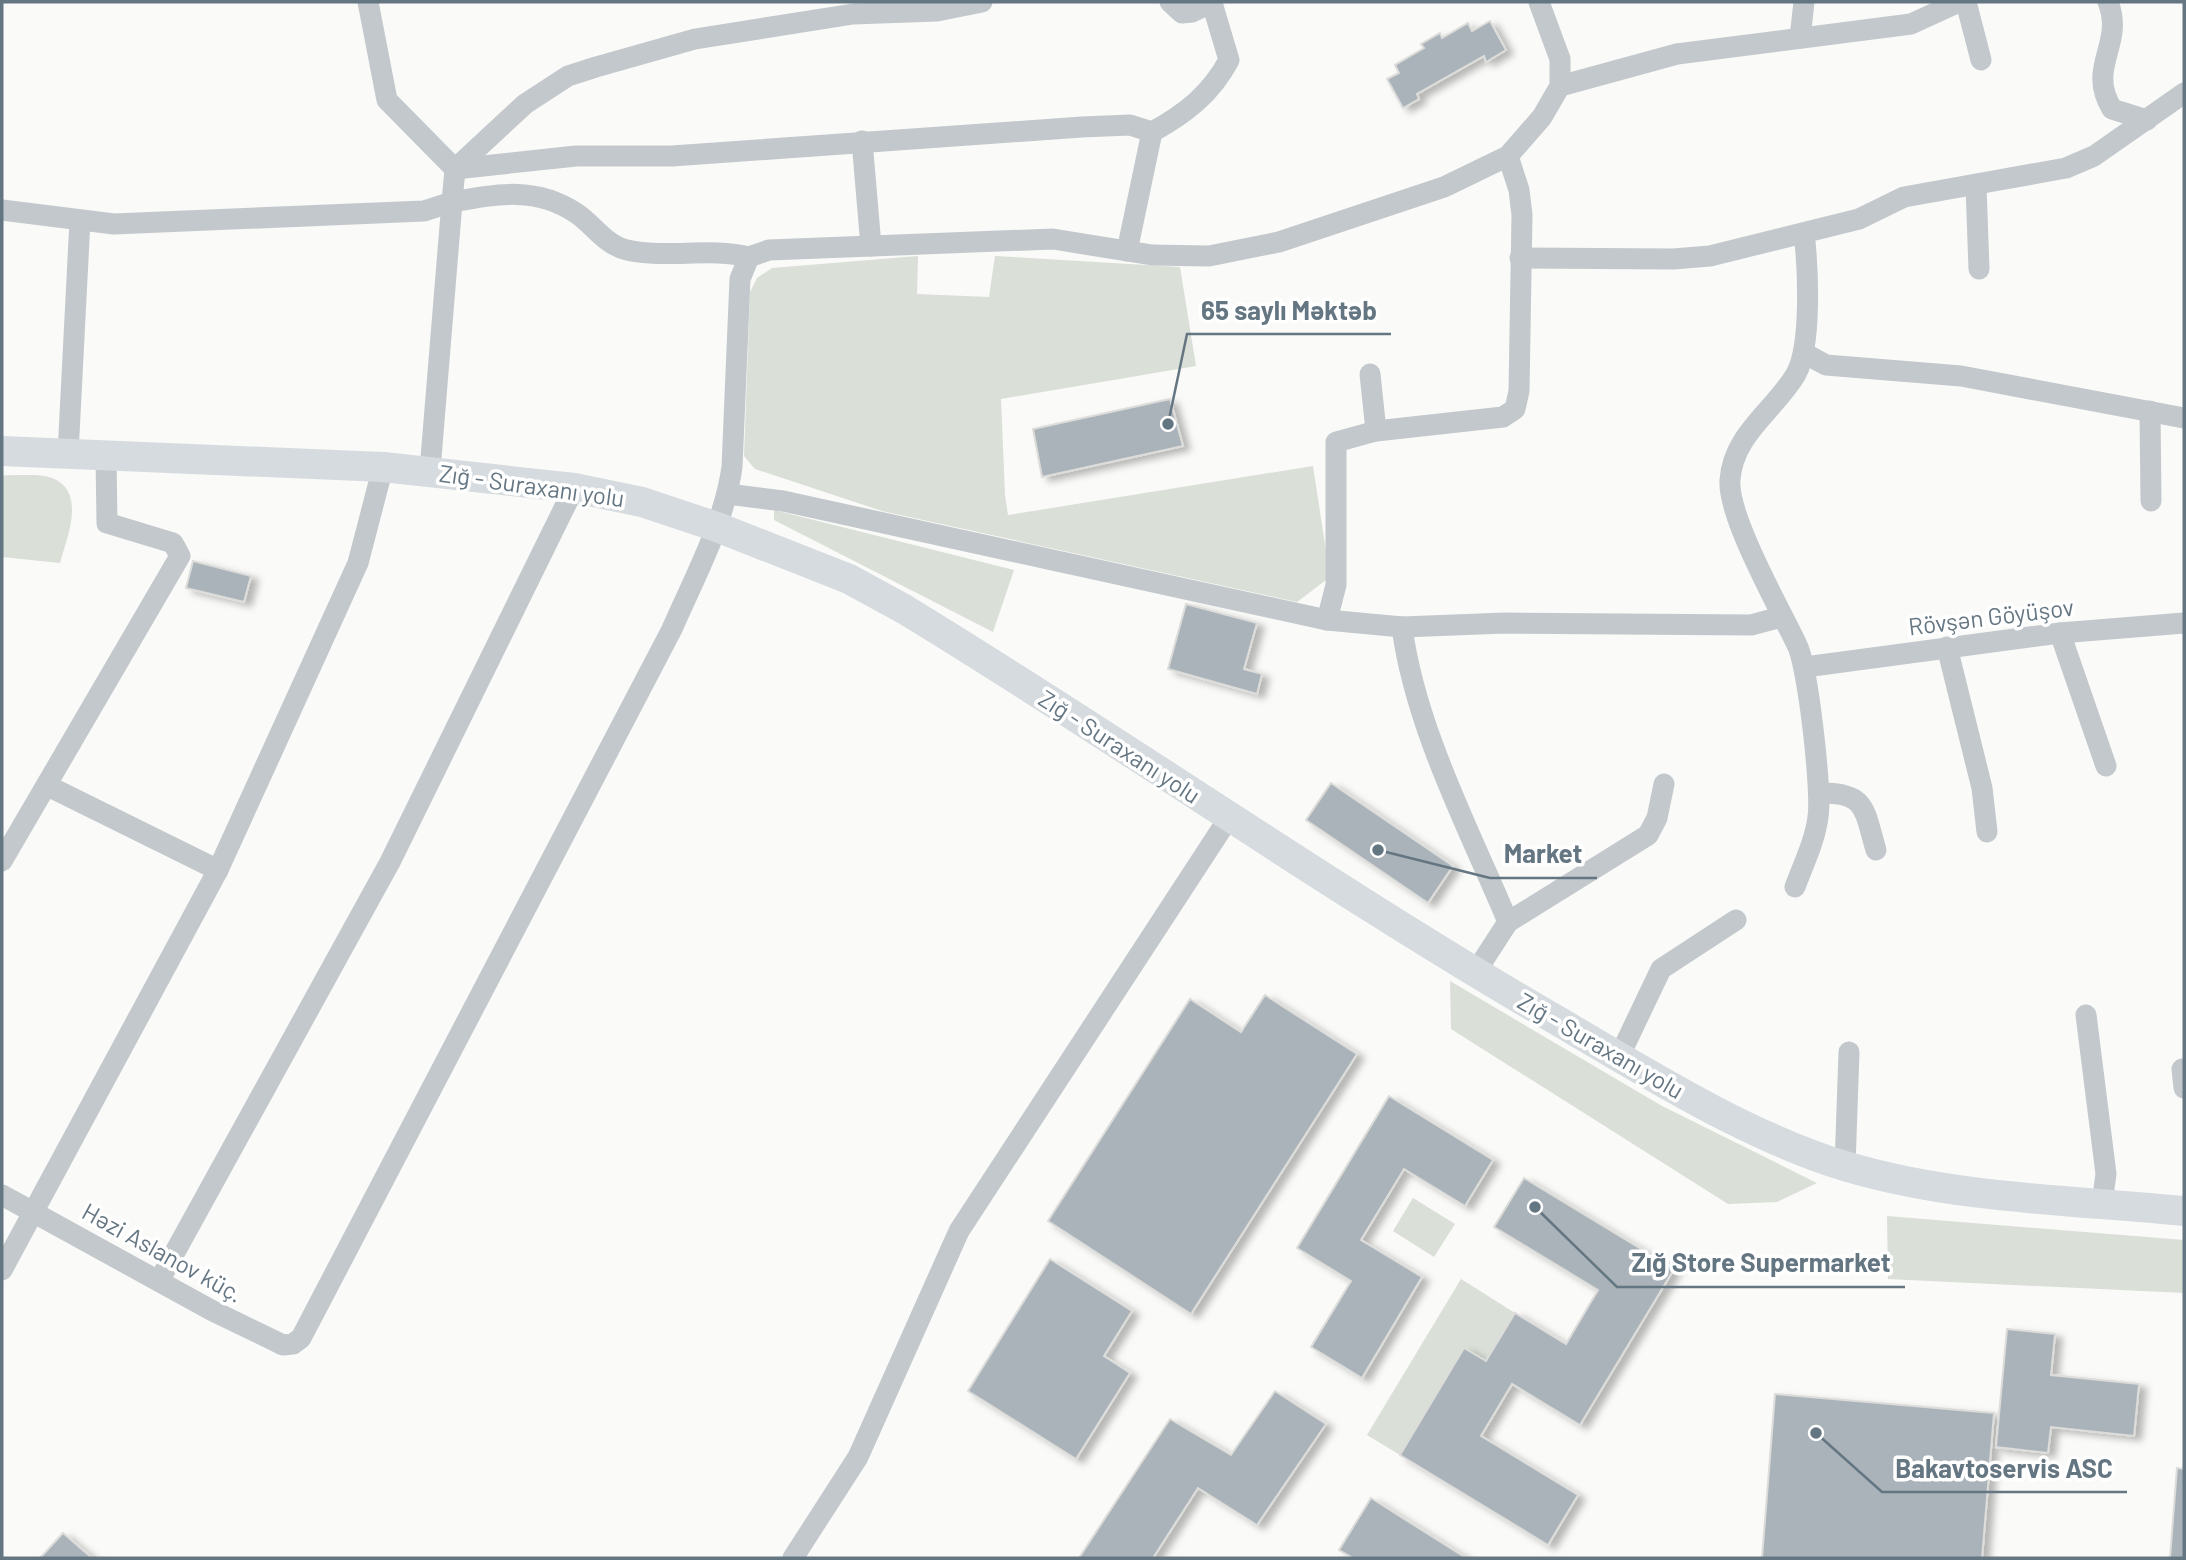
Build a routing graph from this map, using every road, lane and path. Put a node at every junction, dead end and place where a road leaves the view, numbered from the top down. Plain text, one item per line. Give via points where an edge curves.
1 (368, 2) edge
2 (982, 2) edge
3 (1170, 2) edge
4 (1212, 2) edge
5 (1539, 2) edge
6 (1804, 2) edge
7 (1959, 2) edge
8 (1966, 2) edge
9 (2108, 2) edge
10 (1800, 38) junction
11 (1981, 60) dead end
12 (1560, 86) junction
13 (2184, 93) edge
14 (2147, 120) junction
15 (1152, 132) junction
16 (862, 141) junction
17 (1508, 156) junction
18 (455, 169) junction
19 (1976, 186) junction
20 (452, 202) junction
21 (2, 210) edge
22 (80, 220) junction
23 (1804, 233) junction
24 (871, 246) junction
25 (1127, 251) junction
26 (749, 257) junction
27 (1520, 258) junction
28 (1979, 268) dead end
29 (1804, 353) junction
30 (1370, 374) dead end
31 (2150, 411) junction
32 (2184, 418) edge
33 (1376, 430) junction
34 (2, 451) edge
35 (68, 454) junction
36 (106, 456) junction
37 (383, 467) junction
38 (430, 470) junction
39 (574, 488) junction
40 (729, 494) junction
41 (2151, 501) dead end
42 (717, 527) junction
43 (1781, 617) junction
44 (1326, 620) junction
45 (2184, 623) edge
46 (1402, 627) junction
47 (2060, 632) junction
48 (1947, 647) junction
49 (1805, 667) junction
50 (2106, 766) dead end
51 (1664, 783) dead end
52 (48, 786) junction
53 (1820, 793) junction
54 (1230, 816) junction
55 (1987, 832) dead end
56 (1876, 850) dead end
57 (2, 862) edge
58 (218, 870) junction
59 (1795, 887) dead end
60 (1736, 920) dead end
61 (1508, 922) junction
62 (1475, 973) junction
63 (2086, 1015) dead end
64 (1849, 1052) dead end
65 (1619, 1057) junction
66 (1845, 1166) junction
67 (2, 1195) edge
68 (2102, 1203) junction
69 (2184, 1211) edge
70 (34, 1212) junction
71 (2, 1270) edge
72 (159, 1281) junction
73 (793, 1558) edge

1 - 18 street via 387,100
2 - 18 street via 937,11 853,14 695,38 596,67 568,76 525,104
3 - 4 street via 1182,13
4 - 15 street via 1229,60 1216,84 1181,116
5 - 12 street via 1560,59
6 - 10 street
7 - 10 street via 1911,24
8 - 11 street
9 - 14 street via 2115,30 2101,76 2105,98 2112,109
10 - 12 street via 1677,54
12 - 17 street via 1542,117
13 - 14 street
14 - 19 street via 2082,163
15 - 16 street via 1130,125
15 - 25 street
16 - 18 street via 672,156 576,156
16 - 24 street
17 - 25 street via 1444,187 1279,242 1209,256
17 - 27 street via 1519,190
18 - 20 street
19 - 23 street via 1904,197 1859,219
19 - 28 street
20 - 22 street via 410,212 114,224
20 - 26 street via 518,192 546,198 576,213 623,249 655,255 724,251
20 - 38 street
21 - 22 street
22 - 35 street
23 - 27 street via 1710,256
23 - 29 street via 1808,266
24 - 25 street via 1053,239
24 - 26 street via 769,250
26 - 40 street via 740,279
27 - 33 street via 1515,409 1503,417
29 - 31 street via 1826,365 1961,376
29 - 43 street via 1796,374 1738,450 1730,478 1730,500
30 - 33 street
31 - 32 street
31 - 41 street
33 - 44 street via 1336,442 1336,585
34 - 35 main road, Zığ - Suraxanı yolu
35 - 36 main road, Zığ - Suraxanı yolu
36 - 37 main road, Zığ - Suraxanı yolu
36 - 52 street via 107,523 173,543 180,556
37 - 38 main road, Zığ - Suraxanı yolu
37 - 58 street via 358,563
38 - 39 main road, Zığ - Suraxanı yolu
39 - 42 main road, Zığ - Suraxanı yolu via 642,502
39 - 72 street via 390,862
40 - 42 street
40 - 44 street via 783,501
42 - 54 main road, Zığ - Suraxanı yolu via 849,579 904,609
42 - 72 street, Həzi Aslanov küç. via 672,629 301,1338 283,1345
43 - 46 street via 1751,625
43 - 49 street
44 - 46 street
45 - 47 street, Rövşən Göyüşov
46 - 61 street via 1407,670 1420,711
47 - 48 street, Rövşən Göyüşov
47 - 50 street
48 - 49 street, Rövşən Göyüşov
48 - 55 street via 1982,788
49 - 53 street
51 - 61 street via 1657,818 1648,835
52 - 57 street
52 - 58 street
53 - 56 street via 1846,792 1856,799
53 - 59 street via 1818,819
54 - 62 main road, Zığ - Suraxanı yolu
54 - 73 street via 959,1231 859,1457
58 - 70 street
60 - 65 street via 1661,969
61 - 62 street
62 - 65 main road, Zığ - Suraxanı yolu
63 - 68 street via 2105,1174
64 - 66 street
65 - 66 main road, Zığ - Suraxanı yolu via 1735,1119
66 - 68 main road, Zığ - Suraxanı yolu via 1960,1191
67 - 70 street, Həzi Aslanov küç.
68 - 69 main road, Zığ - Suraxanı yolu
70 - 71 street
70 - 72 street, Həzi Aslanov küç.

